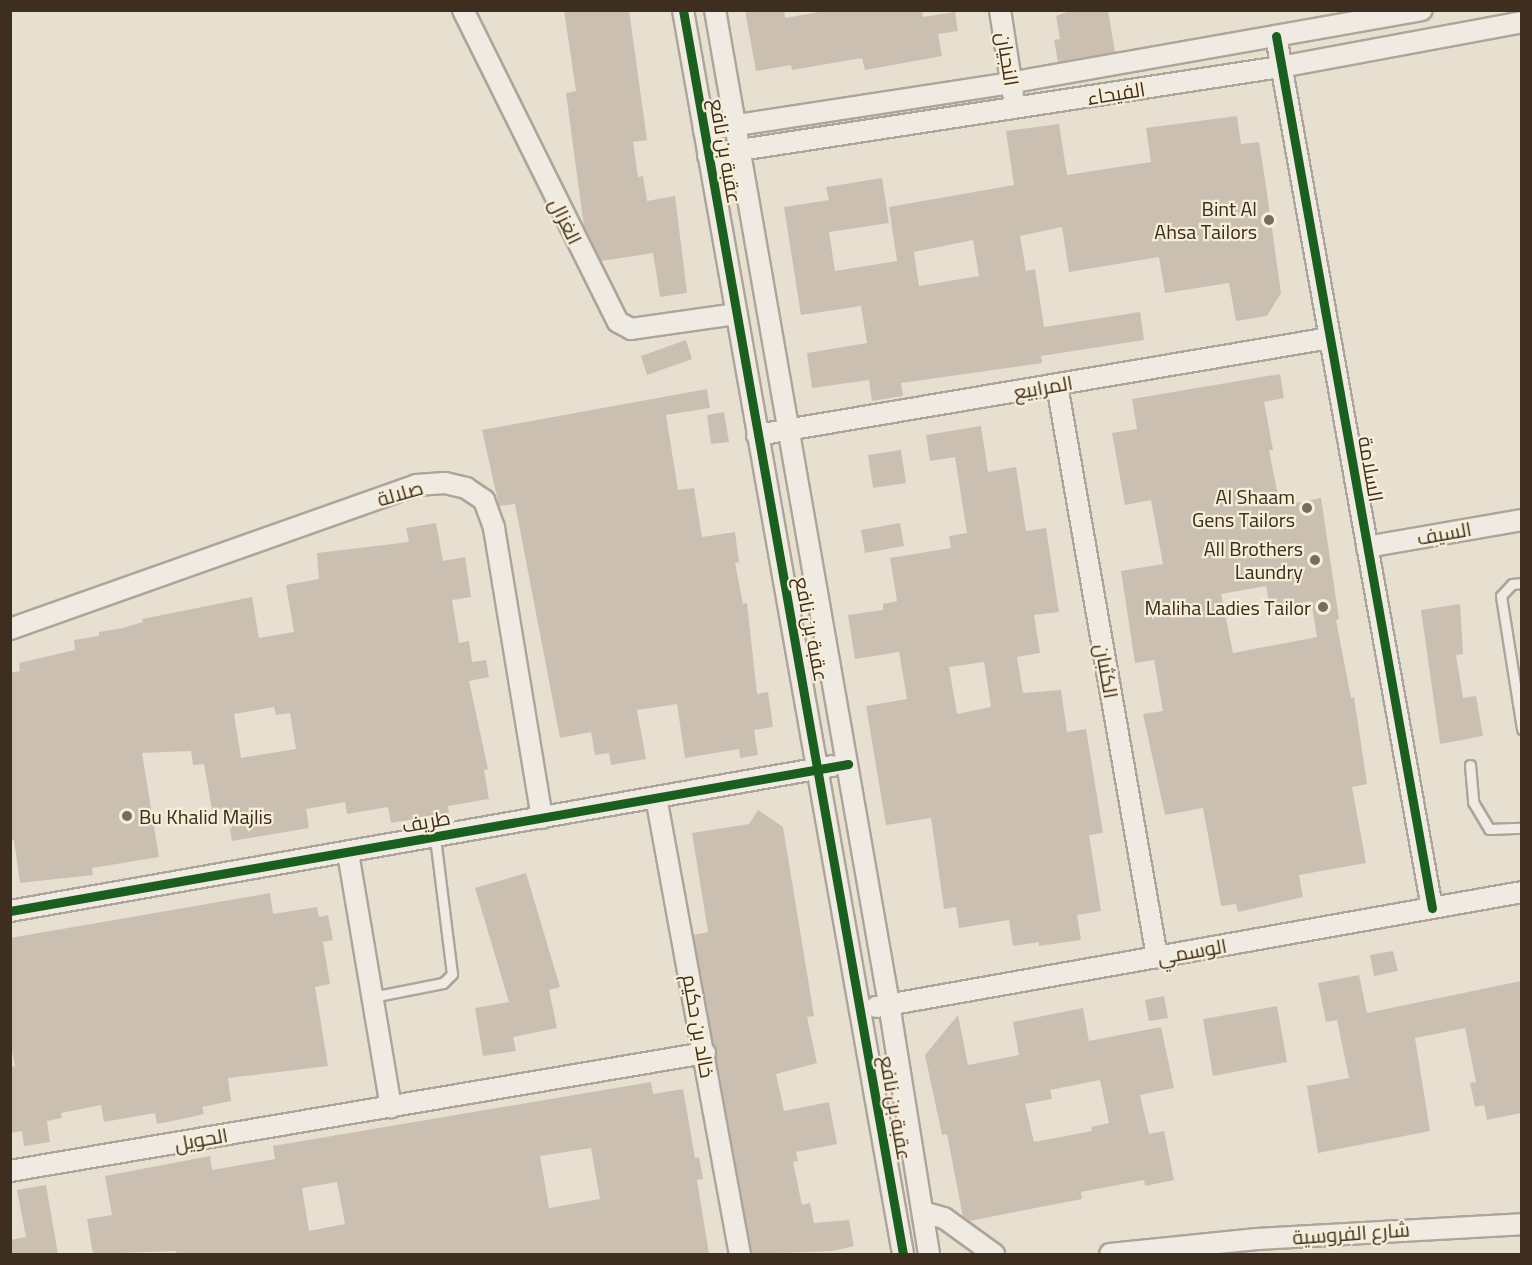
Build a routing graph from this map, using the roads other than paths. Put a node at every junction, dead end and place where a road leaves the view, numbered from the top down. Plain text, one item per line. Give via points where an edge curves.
1 (463, 10) edge
2 (683, 10) edge
3 (715, 10) edge
4 (1000, 10) edge
5 (1422, 10) edge
6 (1521, 22) edge
7 (1276, 36) junction
8 (1280, 67) junction
9 (1012, 82) junction
10 (1014, 108) junction
11 (735, 124) junction
12 (704, 130) junction
13 (739, 150) junction
14 (708, 155) junction
15 (736, 315) junction
16 (1330, 338) junction
17 (1057, 385) junction
18 (791, 430) junction
19 (757, 435) junction
20 (1521, 520) edge
21 (1367, 547) junction
22 (1521, 583) edge
23 (10, 629) edge
24 (1521, 729) edge
25 (848, 764) junction
26 (1470, 765) dead end
27 (820, 768) junction
28 (656, 798) junction
29 (542, 818) junction
30 (1521, 828) edge
31 (435, 838) junction
32 (348, 853) junction
33 (1521, 892) edge
34 (1432, 908) junction
35 (10, 911) edge
36 (1157, 957) junction
37 (372, 997) junction
38 (889, 1004) junction
39 (862, 1009) junction
40 (705, 1053) junction
41 (391, 1107) junction
42 (907, 1112) junction
43 (880, 1117) junction
44 (10, 1171) edge
45 (923, 1212) junction
46 (1521, 1224) edge
47 (740, 1254) edge
48 (903, 1254) edge
49 (929, 1254) edge
50 (994, 1254) edge
51 (1110, 1254) edge

1 - 15 street, الغزال via 618,322 631,329
2 - 12 street, عقبة بن نافع
3 - 11 street, عقبة بن نافع
4 - 9 street, النجيان
5 - 7 street, الفيحاء
6 - 8 street, الفيحاء
7 - 8 street, السلامة
7 - 9 street, الفيحاء
8 - 10 street, الفيحاء
8 - 16 street, السلامة
9 - 10 street, النجيان
9 - 11 street, الفيحاء
10 - 13 street, الفيحاء
11 - 12 street, الفيحاء
11 - 13 street, عقبة بن نافع
12 - 14 street, عقبة بن نافع
13 - 14 street, الفيحاء
13 - 18 street, عقبة بن نافع
14 - 15 street, عقبة بن نافع
15 - 19 street, عقبة بن نافع
16 - 17 street, المرابيع
16 - 21 street, السلامة
17 - 18 street, المرابيع
17 - 36 street, الكثبان
18 - 19 street, المرابيع
18 - 25 street, عقبة بن نافع
19 - 27 street, عقبة بن نافع
20 - 21 street, السيف
21 - 34 street, السلامة
22 - 24 lane via 1512,584 1501,596
23 - 29 street, صلالة via 416,485 445,483 466,488 484,500 494,528
25 - 27 street, طريف
25 - 38 street, عقبة بن نافع
26 - 30 lane via 1473,802 1489,829
27 - 28 street, طريف
27 - 39 street, عقبة بن نافع
28 - 29 street, طريف
28 - 40 street, خالد بن حكيم
29 - 31 street, طريف
31 - 32 street, طريف
31 - 37 lane via 452,974 444,982
32 - 35 street, طريف
32 - 37 street
33 - 34 street, الوسمي
34 - 36 street, الوسمي
36 - 38 street, الوسمي
37 - 41 street
38 - 39 street, الوسمي
38 - 42 street, عقبة بن نافع
39 - 43 street, عقبة بن نافع
40 - 41 street, الحويل
40 - 47 street, خالد بن حكيم
41 - 44 street, الحويل
42 - 43 street
42 - 45 street, عقبة بن نافع
43 - 48 street, عقبة بن نافع
45 - 49 street, عقبة بن نافع
45 - 50 street via 944,1218
46 - 51 street, شارع الفروسية via 1257,1239

